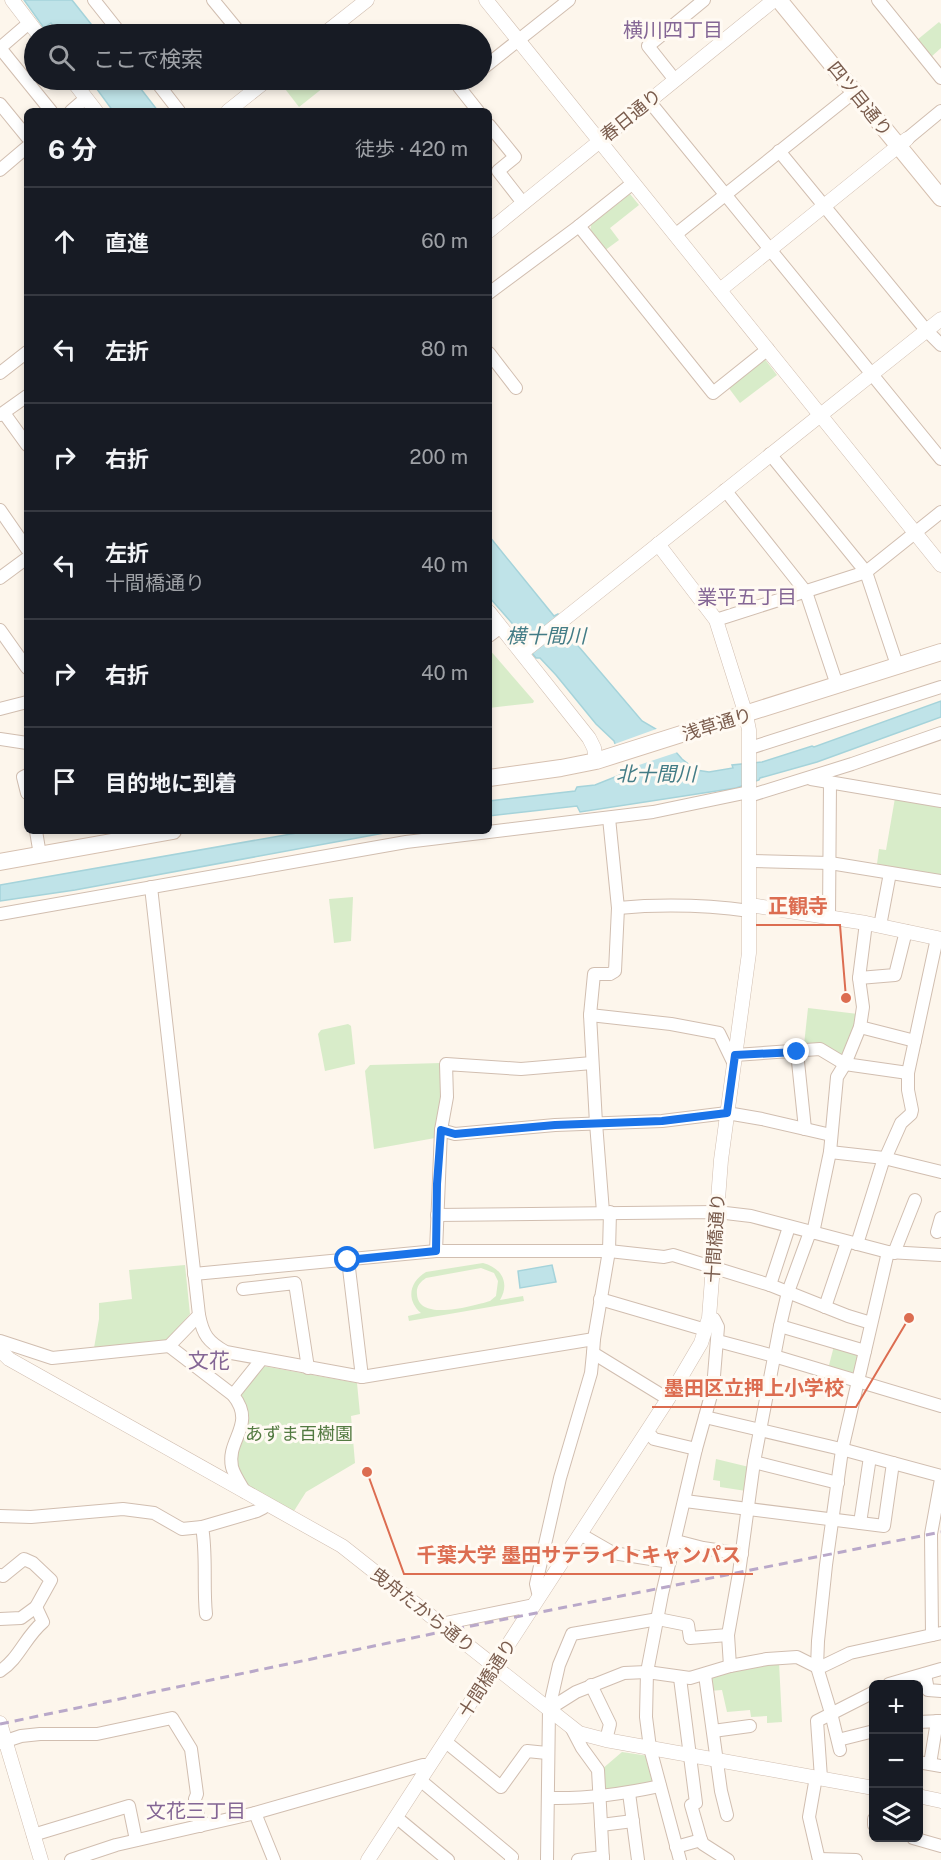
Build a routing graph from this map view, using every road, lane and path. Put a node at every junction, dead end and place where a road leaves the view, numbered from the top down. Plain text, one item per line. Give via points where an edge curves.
1 (12, 0) edge
2 (94, 0) edge
3 (213, 0) edge
4 (366, 0) edge
5 (486, 0) edge
6 (569, 0) edge
7 (704, 0) edge
8 (774, 0) edge
9 (779, 0) edge
10 (793, 0) edge
11 (878, 0) edge
12 (29, 23) edge
13 (113, 24) edge
14 (233, 24) edge
15 (336, 24) edge
16 (24, 27) edge
17 (518, 40) junction
18 (492, 61) edge
19 (24, 78) edge
20 (941, 78) edge
21 (675, 80) junction
22 (34, 90) edge
23 (80, 90) edge
24 (163, 90) edge
25 (254, 90) edge
26 (461, 90) edge
27 (854, 92) junction
28 (86, 98) junction
29 (649, 101) junction
30 (0, 104) edge
31 (49, 108) edge
32 (74, 108) edge
33 (94, 108) edge
34 (177, 108) edge
35 (232, 108) edge
36 (476, 108) edge
37 (941, 111) edge
38 (492, 129) edge
39 (24, 133) edge
40 (599, 141) junction
41 (902, 142) junction
42 (24, 150) edge
43 (779, 151) junction
44 (0, 170) edge
45 (941, 181) edge
46 (633, 183) junction
47 (726, 195) junction
48 (941, 198) edge
49 (523, 203) junction
50 (825, 206) junction
51 (579, 226) junction
52 (492, 229) edge
53 (675, 235) junction
54 (771, 249) junction
55 (720, 290) junction
56 (492, 292) edge
57 (941, 319) edge
58 (926, 330) junction
59 (941, 345) edge
60 (768, 349) junction
61 (24, 354) edge
62 (492, 357) edge
63 (0, 373) edge
64 (872, 373) junction
65 (516, 388) dead end
66 (24, 398) edge
67 (1, 414) edge
68 (820, 415) junction
69 (24, 441) edge
70 (770, 454) junction
71 (941, 459) edge
72 (725, 490) junction
73 (0, 510) edge
74 (941, 512) edge
75 (915, 532) junction
76 (658, 544) junction
77 (24, 545) edge
78 (24, 560) edge
79 (941, 565) edge
80 (866, 572) junction
81 (0, 578) edge
82 (806, 592) junction
83 (492, 616) edge
84 (716, 620) junction
85 (501, 627) junction
86 (0, 630) edge
87 (492, 634) edge
88 (524, 650) junction
89 (941, 652) edge
90 (24, 664) edge
91 (897, 665) junction
92 (837, 685) junction
93 (941, 687) edge
94 (24, 703) edge
95 (0, 709) edge
96 (746, 715) junction
97 (941, 733) edge
98 (0, 738) edge
99 (24, 742) edge
100 (750, 752) junction
101 (596, 761) junction
102 (492, 778) edge
103 (807, 778) junction
104 (830, 782) junction
105 (749, 792) junction
106 (941, 801) edge
107 (609, 818) junction
108 (492, 832) edge
109 (36, 834) edge
110 (156, 834) edge
111 (474, 834) edge
112 (40, 855) junction
113 (750, 861) junction
114 (0, 862) edge
115 (830, 863) junction
116 (890, 873) junction
117 (941, 881) edge
118 (151, 887) junction
119 (618, 908) junction
120 (750, 908) junction
121 (0, 914) edge
122 (829, 917) junction
123 (873, 924) junction
124 (906, 931) junction
125 (939, 939) edge
126 (859, 978) junction
127 (590, 1015) junction
128 (860, 1027) junction
129 (915, 1041) junction
130 (797, 1052) junction
131 (734, 1059) junction
132 (592, 1063) junction
133 (845, 1064) junction
134 (908, 1073) junction
135 (727, 1113) junction
136 (596, 1123) junction
137 (805, 1129) junction
138 (441, 1130) junction
139 (831, 1135) junction
140 (830, 1152) junction
141 (885, 1159) junction
142 (941, 1172) edge
143 (915, 1200) dead end
144 (606, 1212) junction
145 (717, 1212) junction
146 (437, 1215) junction
147 (941, 1218) edge
148 (789, 1227) junction
149 (937, 1232) dead end
150 (812, 1233) junction
151 (852, 1243) junction
152 (436, 1251) junction
153 (609, 1251) junction
154 (891, 1252) junction
155 (941, 1255) edge
156 (348, 1260) junction
157 (713, 1269) junction
158 (194, 1274) junction
159 (770, 1285) junction
160 (243, 1289) dead end
161 (788, 1292) junction
162 (600, 1299) junction
163 (825, 1307) junction
164 (199, 1315) junction
165 (871, 1323) junction
166 (707, 1324) junction
167 (780, 1326) junction
168 (594, 1339) junction
169 (0, 1341) edge
170 (718, 1341) junction
171 (169, 1346) junction
172 (0, 1350) edge
173 (865, 1351) junction
174 (593, 1353) junction
175 (774, 1356) junction
176 (261, 1360) junction
177 (308, 1368) junction
178 (362, 1377) junction
179 (859, 1381) junction
180 (233, 1395) junction
181 (668, 1399) junction
182 (941, 1406) edge
183 (705, 1417) junction
184 (760, 1430) junction
185 (647, 1431) junction
186 (696, 1449) junction
187 (842, 1450) junction
188 (870, 1457) junction
189 (754, 1462) junction
190 (893, 1463) junction
191 (838, 1482) junction
192 (940, 1483) edge
193 (245, 1492) junction
194 (685, 1502) junction
195 (265, 1504) junction
196 (748, 1508) junction
197 (0, 1516) edge
198 (831, 1519) junction
199 (860, 1523) junction
200 (202, 1527) junction
201 (580, 1534) junction
202 (676, 1541) junction
203 (742, 1554) junction
204 (937, 1559) edge
205 (670, 1562) junction
206 (0, 1575) edge
207 (936, 1594) edge
208 (537, 1601) junction
209 (36, 1607) junction
210 (206, 1614) dead end
211 (0, 1619) edge
212 (658, 1619) junction
213 (441, 1624) junction
214 (937, 1634) edge
215 (728, 1635) junction
216 (495, 1666) junction
217 (730, 1666) junction
218 (817, 1667) junction
219 (941, 1669) edge
220 (0, 1671) edge
221 (647, 1672) junction
222 (925, 1674) junction
223 (705, 1675) junction
224 (680, 1678) junction
225 (903, 1680) edge
226 (591, 1684) junction
227 (941, 1691) edge
228 (869, 1694) edge
229 (549, 1709) junction
230 (831, 1713) junction
231 (939, 1721) edge
232 (923, 1722) edge
233 (0, 1723) edge
234 (750, 1726) dead end
235 (572, 1727) junction
236 (713, 1731) junction
237 (869, 1733) edge
238 (606, 1740) junction
239 (3, 1742) edge
240 (446, 1742) junction
241 (651, 1748) junction
242 (547, 1753) junction
243 (689, 1755) junction
244 (717, 1760) junction
245 (930, 1764) edge
246 (430, 1765) junction
247 (818, 1778) junction
248 (420, 1780) junction
249 (660, 1786) junction
250 (869, 1787) edge
251 (629, 1793) junction
252 (601, 1796) junction
253 (923, 1797) edge
254 (548, 1798) junction
255 (941, 1800) edge
256 (255, 1813) junction
257 (727, 1815) dead end
258 (396, 1817) junction
259 (633, 1821) junction
260 (601, 1825) junction
261 (200, 1826) junction
262 (33, 1835) junction
263 (136, 1840) junction
264 (701, 1840) junction
265 (923, 1841) edge
266 (941, 1846) edge
267 (676, 1847) junction
268 (603, 1859) edge
269 (819, 1859) edge
270 (40, 1860) edge
271 (70, 1860) edge
272 (274, 1860) edge
273 (368, 1860) edge
274 (448, 1860) edge
275 (511, 1860) edge
276 (547, 1860) edge
277 (579, 1860) edge
278 (638, 1860) edge
279 (680, 1860) edge
280 (729, 1860) edge
281 (856, 1860) edge

1 - 12 street
2 - 13 street
3 - 14 street
4 - 15 street
5 - 17 street
6 - 17 street
7 - 21 street via 648,46
8 - 21 street, 春日通り
9 - 27 main road, 四ツ目通り
10 - 41 main road, 四ツ目通り
11 - 20 street
16 - 19 street via 0,48
17 - 18 street
17 - 40 street
21 - 29 street, 春日通り
22 - 31 street
23 - 28 street
24 - 34 street
25 - 35 street
26 - 36 street
27 - 41 main road, 四ツ目通り
27 - 43 street
28 - 32 street
28 - 33 street
29 - 40 street, 春日通り
29 - 47 street
30 - 39 street
37 - 41 street
38 - 49 street via 515,158 498,171
40 - 46 street
40 - 49 street, 春日通り
41 - 45 main road, 四ツ目通り
41 - 48 main road, 四ツ目通り
41 - 50 street
42 - 44 street
43 - 47 street
43 - 50 street
46 - 51 street
46 - 53 street
47 - 53 street
47 - 54 street
49 - 52 street, 春日通り
50 - 54 street
50 - 58 street
51 - 56 street
51 - 60 street via 713,393
53 - 55 street
54 - 55 street
54 - 64 street
55 - 60 street
57 - 58 street
58 - 59 street
58 - 64 street
60 - 68 street
61 - 63 street
62 - 65 street
64 - 68 street
64 - 71 street
66 - 67 street
67 - 69 street
68 - 70 street
68 - 75 street
70 - 72 street
70 - 80 street
72 - 76 street
72 - 82 street
73 - 77 street
74 - 75 street
75 - 79 street
75 - 80 street
76 - 84 street, 十間橋通り
76 - 88 street
78 - 81 street
80 - 82 street
80 - 91 street
82 - 84 street
82 - 92 street
83 - 85 street
84 - 96 street, 十間橋通り
85 - 87 street
85 - 88 street
86 - 90 street
88 - 101 street via 589,738
89 - 91 main road, 浅草通り
91 - 92 main road, 浅草通り
92 - 96 main road, 浅草通り
93 - 100 street
94 - 95 street
96 - 100 street, 十間橋通り
96 - 101 main road, 浅草通り
97 - 103 street
98 - 99 street
100 - 105 street, 十間橋通り
101 - 102 main road, 浅草通り
103 - 104 street
103 - 105 street
104 - 106 street
104 - 115 street
105 - 107 street
105 - 113 street, 十間橋通り
107 - 108 street
107 - 119 street
109 - 112 street
110 - 112 main road
111 - 118 street via 406,842
112 - 114 main road
113 - 115 street
113 - 120 street, 十間橋通り
115 - 116 street
115 - 122 street
116 - 117 street
116 - 123 street
118 - 121 street
118 - 158 street
119 - 120 street
119 - 127 street via 615,971 594,974
120 - 122 street
120 - 131 street, 十間橋通り via 749,954
122 - 123 street
123 - 124 street
123 - 126 street
124 - 125 street
124 - 126 street via 895,975
125 - 129 street
126 - 128 street via 863,1007
127 - 131 street via 719,1033
127 - 132 street
128 - 129 street
128 - 133 street
129 - 134 street
130 - 131 street
130 - 133 street via 820,1049
130 - 137 street
131 - 135 street, 十間橋通り
132 - 136 street
132 - 138 street via 521,1069 446,1064 447,1097
133 - 134 street
133 - 139 street via 837,1077
134 - 141 street via 911,1114 901,1123
135 - 136 street via 662,1121
135 - 137 street
135 - 145 street, 十間橋通り
136 - 138 street via 455,1134
136 - 144 street
137 - 139 street
138 - 146 street
139 - 140 street
140 - 141 street
140 - 150 street
141 - 142 street
141 - 151 street
143 - 154 street
144 - 145 street
144 - 146 street
144 - 153 street
145 - 148 street via 751,1216
145 - 157 street, 十間橋通り
146 - 152 street
147 - 149 street
148 - 150 street
148 - 159 street
150 - 151 street
150 - 161 street
151 - 154 street
151 - 163 street
152 - 153 street
152 - 156 street
153 - 157 street via 673,1255
153 - 162 street
154 - 155 street
154 - 165 street
156 - 158 street
156 - 178 street
157 - 159 street
157 - 166 street, 十間橋通り
158 - 164 street
159 - 161 street
160 - 177 street via 295,1283
161 - 163 street
161 - 167 street
162 - 166 street
162 - 168 street
163 - 165 street
164 - 171 street
164 - 176 street via 202,1331 219,1348
165 - 173 street
166 - 170 street via 717,1323
166 - 181 street, 十間橋通り via 693,1358
167 - 173 street
167 - 175 street
168 - 174 street
168 - 178 street
169 - 171 street via 52,1358
170 - 175 street
170 - 183 street
171 - 180 street
172 - 193 street, 曳舟たから通り via 9,1359
173 - 179 street
174 - 181 street
174 - 208 street via 536,1584
175 - 179 street
175 - 184 street
176 - 177 street
176 - 180 street
177 - 178 street
179 - 182 street
179 - 187 street
180 - 193 street via 243,1416 232,1467
181 - 185 street, 十間橋通り
183 - 184 street
183 - 186 street
184 - 187 street
184 - 189 street
185 - 186 street via 654,1439
185 - 201 street, 十間橋通り
186 - 194 street
187 - 188 street
187 - 191 street
188 - 190 street
188 - 199 street
189 - 191 street
189 - 196 street
190 - 192 street
190 - 199 street via 884,1526
191 - 198 street
192 - 204 street via 931,1534
193 - 195 street, 曳舟たから通り
194 - 196 street
194 - 202 street
195 - 200 street via 256,1511
195 - 213 street, 曳舟たから通り via 342,1546
196 - 198 street
196 - 203 street
197 - 200 street via 123,1509 154,1513 182,1529
198 - 199 street
198 - 218 street
200 - 210 street
201 - 205 street via 613,1553
201 - 208 street, 十間橋通り
202 - 203 street
202 - 205 street
203 - 215 street
204 - 207 street
205 - 212 street
206 - 209 street via 24,1559 33,1563 51,1580
207 - 214 street
208 - 213 street
208 - 216 street, 十間橋通り
209 - 211 street via 21,1618
209 - 220 street via 43,1622
212 - 215 street via 688,1625 690,1638
212 - 221 street
212 - 229 street via 572,1634 559,1665
213 - 216 street, 曳舟たから通り
214 - 218 street via 850,1653
215 - 217 street
216 - 229 street, 曳舟たから通り
216 - 240 street, 十間橋通り
217 - 218 street via 797,1657
217 - 223 street
218 - 230 street
219 - 222 street
221 - 224 street
221 - 226 street via 624,1672
221 - 241 street via 646,1717
222 - 225 street
222 - 227 street via 928,1690
223 - 224 street
223 - 236 street
224 - 243 street
226 - 229 street
226 - 238 street via 610,1724
228 - 230 street
229 - 235 street, 曳舟たから通り
229 - 242 street
230 - 237 street via 839,1745
230 - 247 street via 817,1721
231 - 232 street
231 - 245 street
233 - 239 street
234 - 236 street
235 - 238 street, 曳舟たから通り via 584,1735
235 - 252 street via 598,1770
236 - 244 street
238 - 241 street, 曳舟たから通り
239 - 261 street via 40,1734 96,1734 172,1719 192,1749
239 - 262 street
240 - 242 street via 501,1787 527,1751
240 - 246 street, 十間橋通り
241 - 243 street, 曳舟たから通り
241 - 249 street
242 - 254 street
243 - 244 street, 曳舟たから通り
243 - 264 street via 696,1803 691,1805
244 - 247 street, 曳舟たから通り
244 - 257 street
246 - 248 street, 十間橋通り
246 - 256 street
247 - 250 street, 曳舟たから通り
247 - 269 street via 809,1817
248 - 258 street, 十間橋通り
248 - 275 street
249 - 251 street
249 - 267 street
251 - 252 street
251 - 259 street
252 - 254 street
252 - 260 street
253 - 255 street
254 - 276 street
256 - 261 street
256 - 272 street
258 - 273 street, 十間橋通り
258 - 274 street
259 - 260 street
259 - 278 street
260 - 268 street
261 - 263 street
262 - 263 street via 129,1806
262 - 270 street
263 - 271 street
264 - 267 street
264 - 280 street
265 - 266 street
267 - 279 street
268 - 277 street
269 - 281 street

